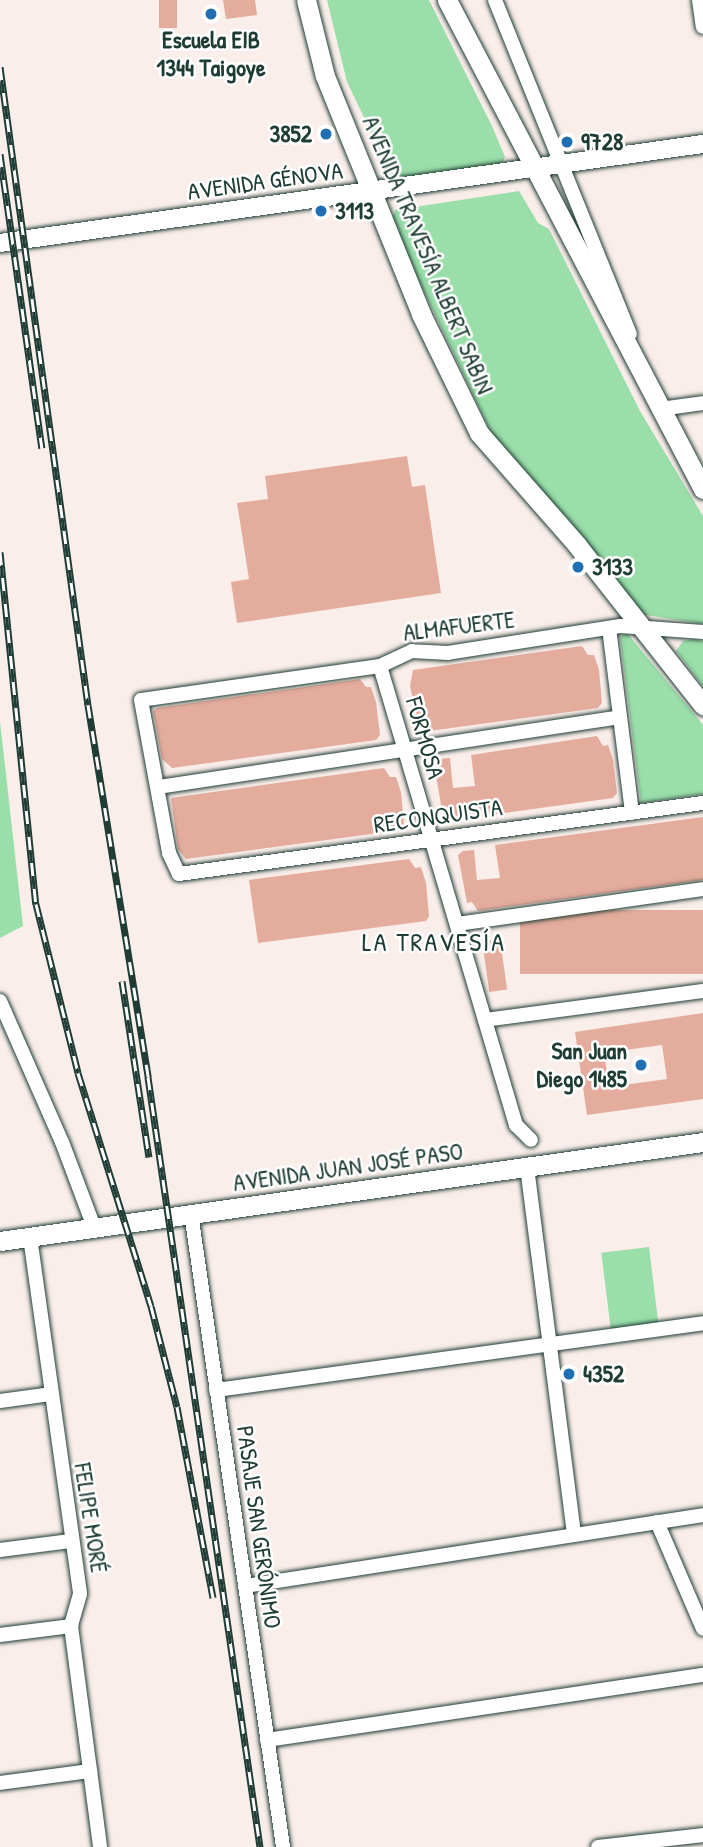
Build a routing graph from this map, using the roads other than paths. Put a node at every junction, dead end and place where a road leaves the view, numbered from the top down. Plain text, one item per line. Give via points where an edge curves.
1 (306, 0) edge
2 (447, 0) edge
3 (495, 0) edge
4 (699, 0) edge
5 (703, 27) edge
6 (703, 144) edge
7 (564, 164) junction
8 (533, 168) junction
9 (373, 191) junction
10 (0, 243) edge
11 (644, 372) junction
12 (703, 402) edge
13 (660, 409) junction
14 (703, 489) edge
15 (609, 628) junction
16 (645, 631) junction
17 (703, 632) edge
18 (380, 666) junction
19 (703, 705) edge
20 (620, 717) junction
21 (404, 750) junction
22 (158, 787) junction
23 (703, 803) edge
24 (632, 813) junction
25 (431, 840) junction
26 (703, 889) edge
27 (457, 924) junction
28 (703, 991) edge
29 (0, 1001) edge
30 (485, 1020) junction
31 (531, 1140) dead end
32 (703, 1142) edge
33 (527, 1167) junction
34 (191, 1213) junction
35 (94, 1227) junction
36 (30, 1237) junction
37 (0, 1241) edge
38 (703, 1323) edge
39 (550, 1344) junction
40 (216, 1390) junction
41 (51, 1394) junction
42 (0, 1401) edge
43 (703, 1516) edge
44 (657, 1522) junction
45 (573, 1535) junction
46 (70, 1541) junction
47 (0, 1550) edge
48 (245, 1586) junction
49 (71, 1626) junction
50 (703, 1629) edge
51 (0, 1635) edge
52 (703, 1675) edge
53 (267, 1740) junction
54 (90, 1771) junction
55 (0, 1783) edge
56 (703, 1835) edge
57 (100, 1847) edge
58 (283, 1847) edge
59 (601, 1847) edge

1 - 9 main road, AVENIDA TRAVESÍA ALBERT SABIN via 325,76
2 - 8 main road
3 - 7 street
4 - 5 street
6 - 7 street, AVENIDA GÉNOVA
7 - 8 street, AVENIDA GÉNOVA
7 - 11 street
8 - 9 street, AVENIDA GÉNOVA
8 - 11 main road
9 - 10 street, AVENIDA GÉNOVA
9 - 16 main road, AVENIDA TRAVESÍA ALBERT SABIN via 421,314 479,433
11 - 13 main road
12 - 13 street
13 - 14 main road
15 - 16 street, ALMAFUERTE
15 - 18 street, ALMAFUERTE via 448,653 412,651
15 - 20 street
16 - 17 street, ALMAFUERTE
16 - 19 main road, AVENIDA TRAVESÍA ALBERT SABIN
18 - 21 street, FORMOSA
18 - 22 street, ALMAFUERTE via 141,700
20 - 21 street
20 - 24 street
21 - 22 street
21 - 25 street, FORMOSA
22 - 25 street, RECONQUISTA via 169,853 179,874
23 - 24 street, RECONQUISTA
24 - 25 street, RECONQUISTA
25 - 27 street, FORMOSA
26 - 27 street
27 - 30 street, FORMOSA
28 - 30 street
29 - 35 street via 42,1092
30 - 31 street, FORMOSA via 516,1125
32 - 33 main road, AVENIDA JUAN JOSÉ PASO
33 - 34 main road, AVENIDA JUAN JOSÉ PASO
33 - 39 street
34 - 35 main road, AVENIDA JUAN JOSÉ PASO
34 - 40 street, PASAJE SAN GERÓNIMO
35 - 36 main road, AVENIDA JUAN JOSÉ PASO
36 - 37 main road, AVENIDA JUAN JOSÉ PASO
36 - 41 street, FELIPE MORÉ
38 - 39 street
39 - 40 street
39 - 45 street
40 - 48 street, PASAJE SAN GERÓNIMO
41 - 42 street
41 - 46 street, FELIPE MORÉ
43 - 44 street
44 - 45 street
44 - 50 street
45 - 48 street
46 - 47 street
46 - 49 street, FELIPE MORÉ via 80,1594
48 - 53 street, PASAJE SAN GERÓNIMO
49 - 51 street
49 - 54 street, FELIPE MORÉ
52 - 53 street
53 - 58 street, PASAJE SAN GERÓNIMO
54 - 55 street
54 - 57 street, FELIPE MORÉ
56 - 59 street

